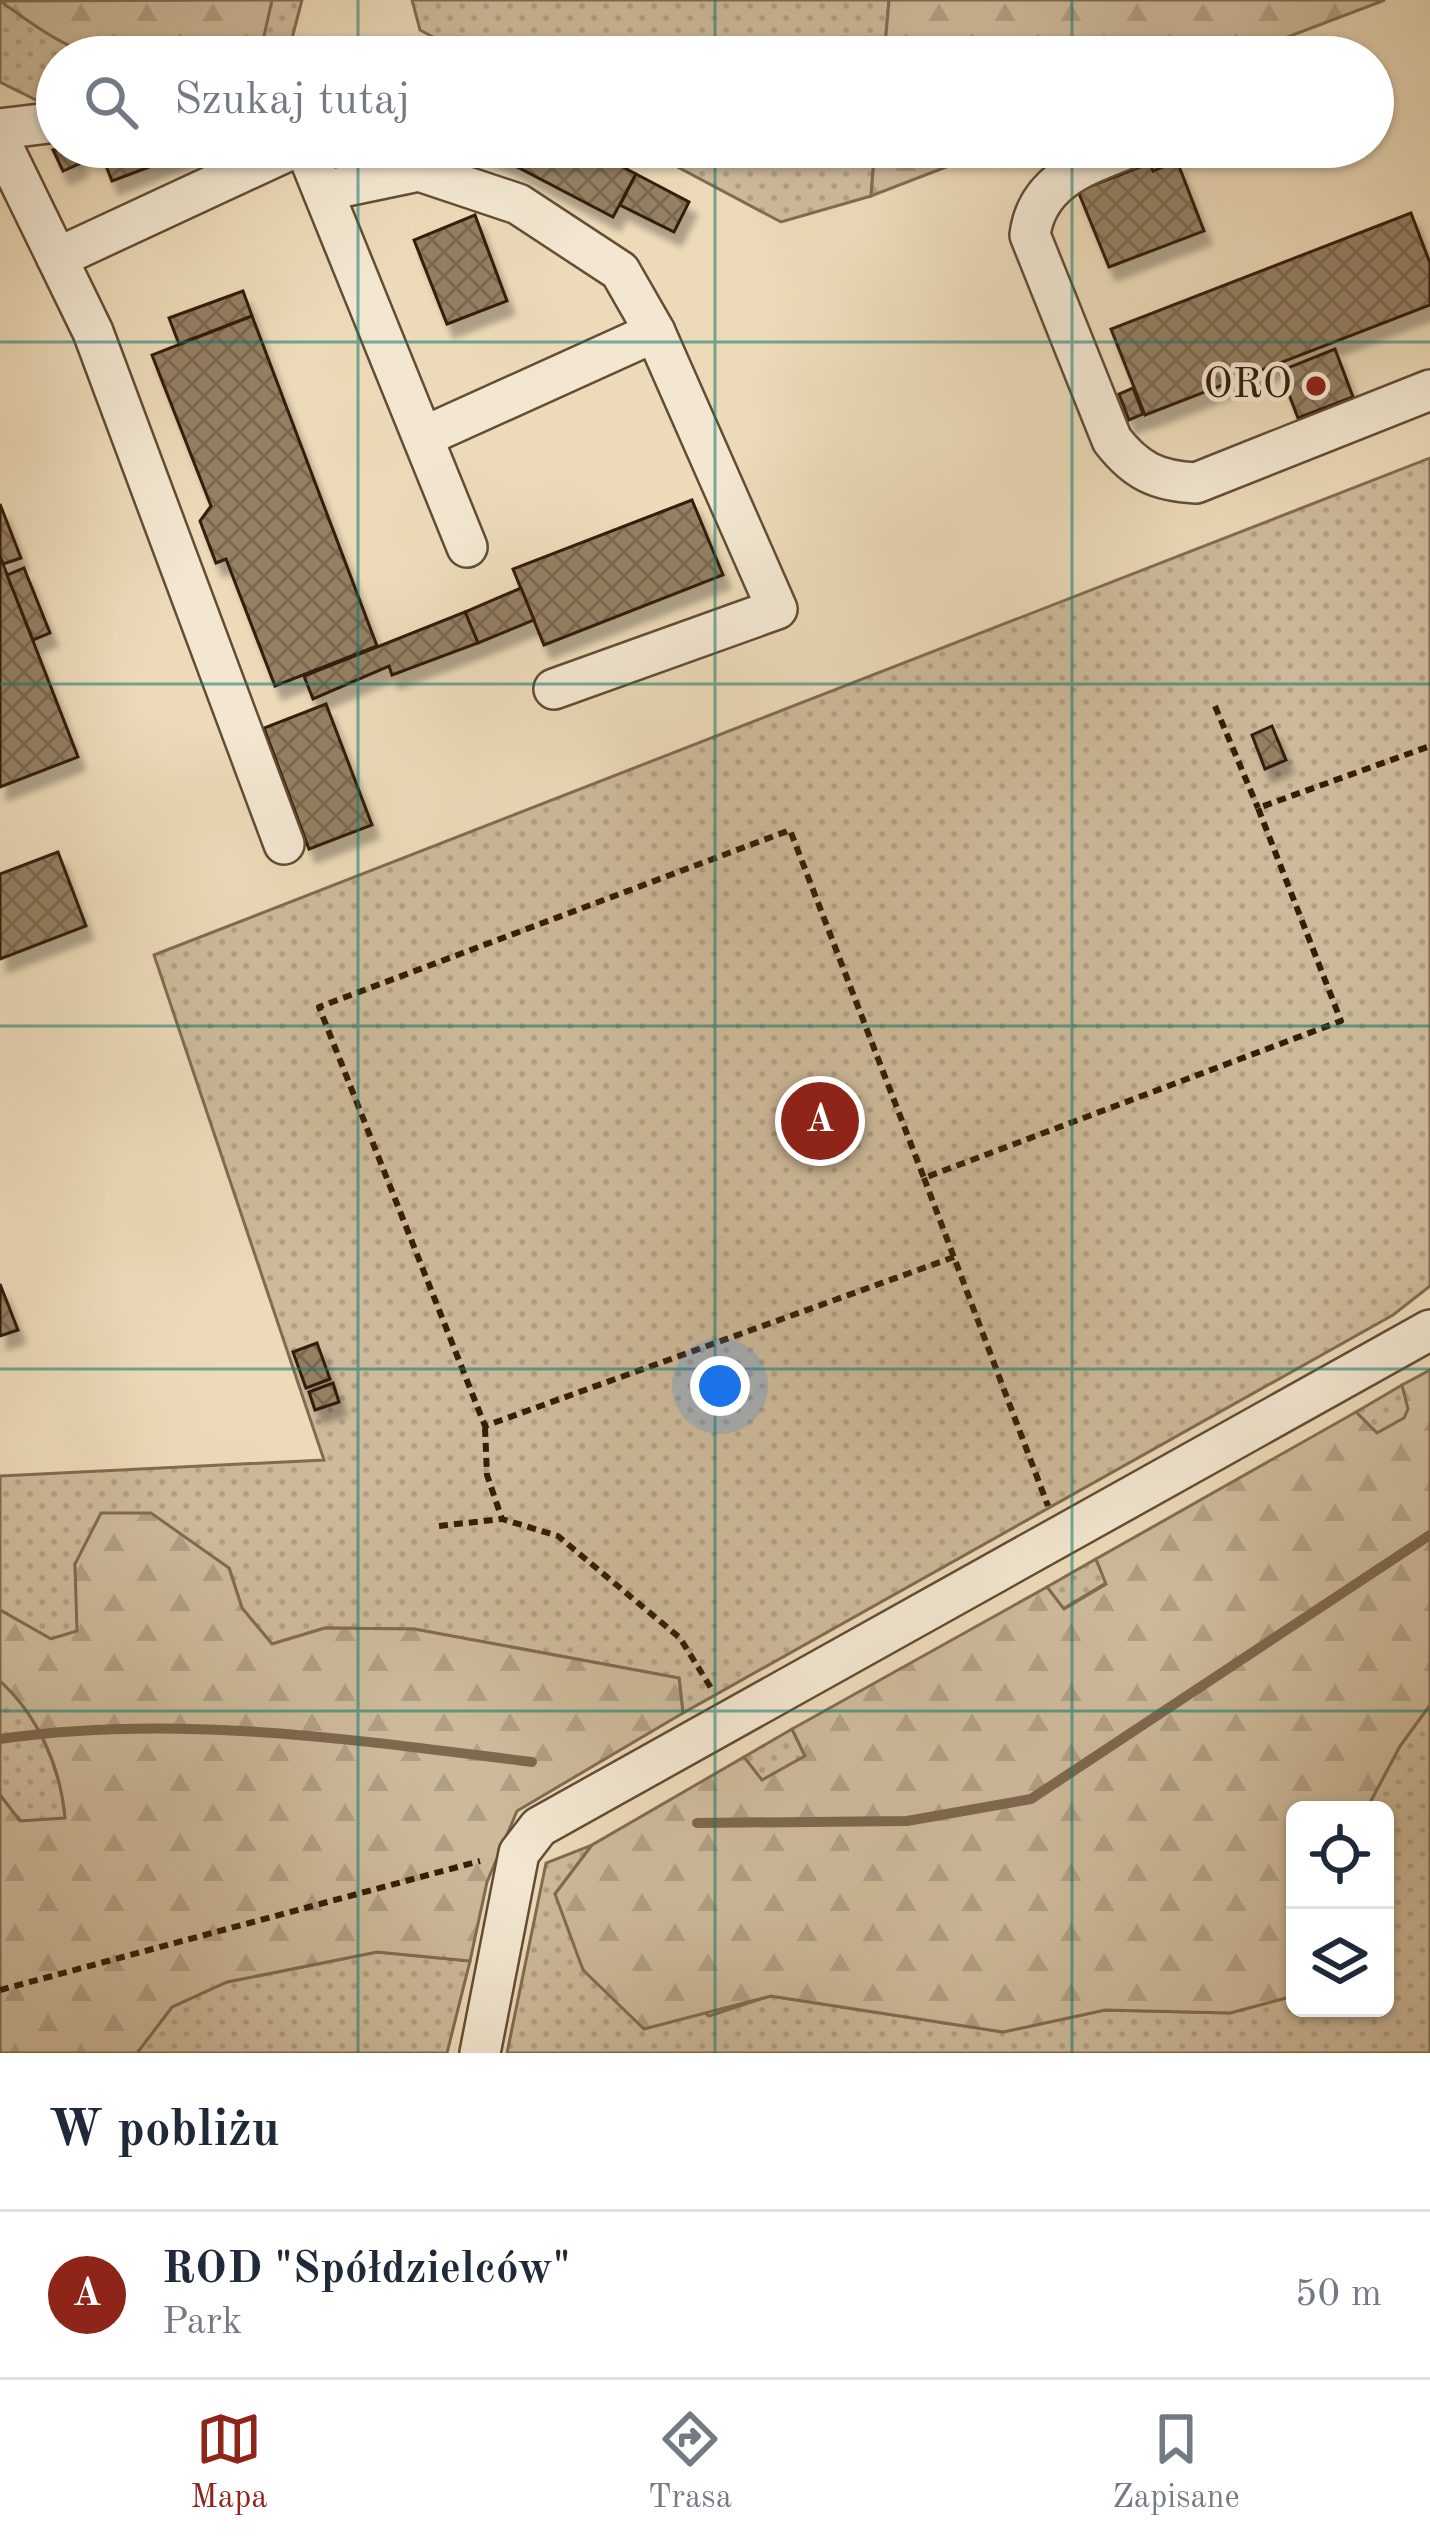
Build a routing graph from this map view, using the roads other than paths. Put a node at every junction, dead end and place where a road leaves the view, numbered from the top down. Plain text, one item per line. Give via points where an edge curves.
1 (36, 125) edge
2 (0, 129) edge
3 (0, 141) edge
4 (251, 168) edge
5 (314, 168) edge
6 (1087, 168) edge
7 (323, 191) junction
8 (58, 258) junction
9 (656, 332) junction
10 (1430, 390) edge
11 (423, 437) junction
12 (467, 548) dead end
13 (554, 688) dead end
14 (284, 844) dead end
15 (1430, 1330) edge
16 (480, 2053) edge

1 - 2 street
3 - 8 street
4 - 8 street
5 - 7 street
6 - 10 street via 1057,182 1039,203 1030,235 1112,440 1133,466 1165,482 1196,483
7 - 9 street via 419,171 518,205 620,271
7 - 11 street
8 - 14 street via 93,332
9 - 11 street
9 - 13 street via 778,610
11 - 12 street
15 - 16 street via 539,1826 519,1853

